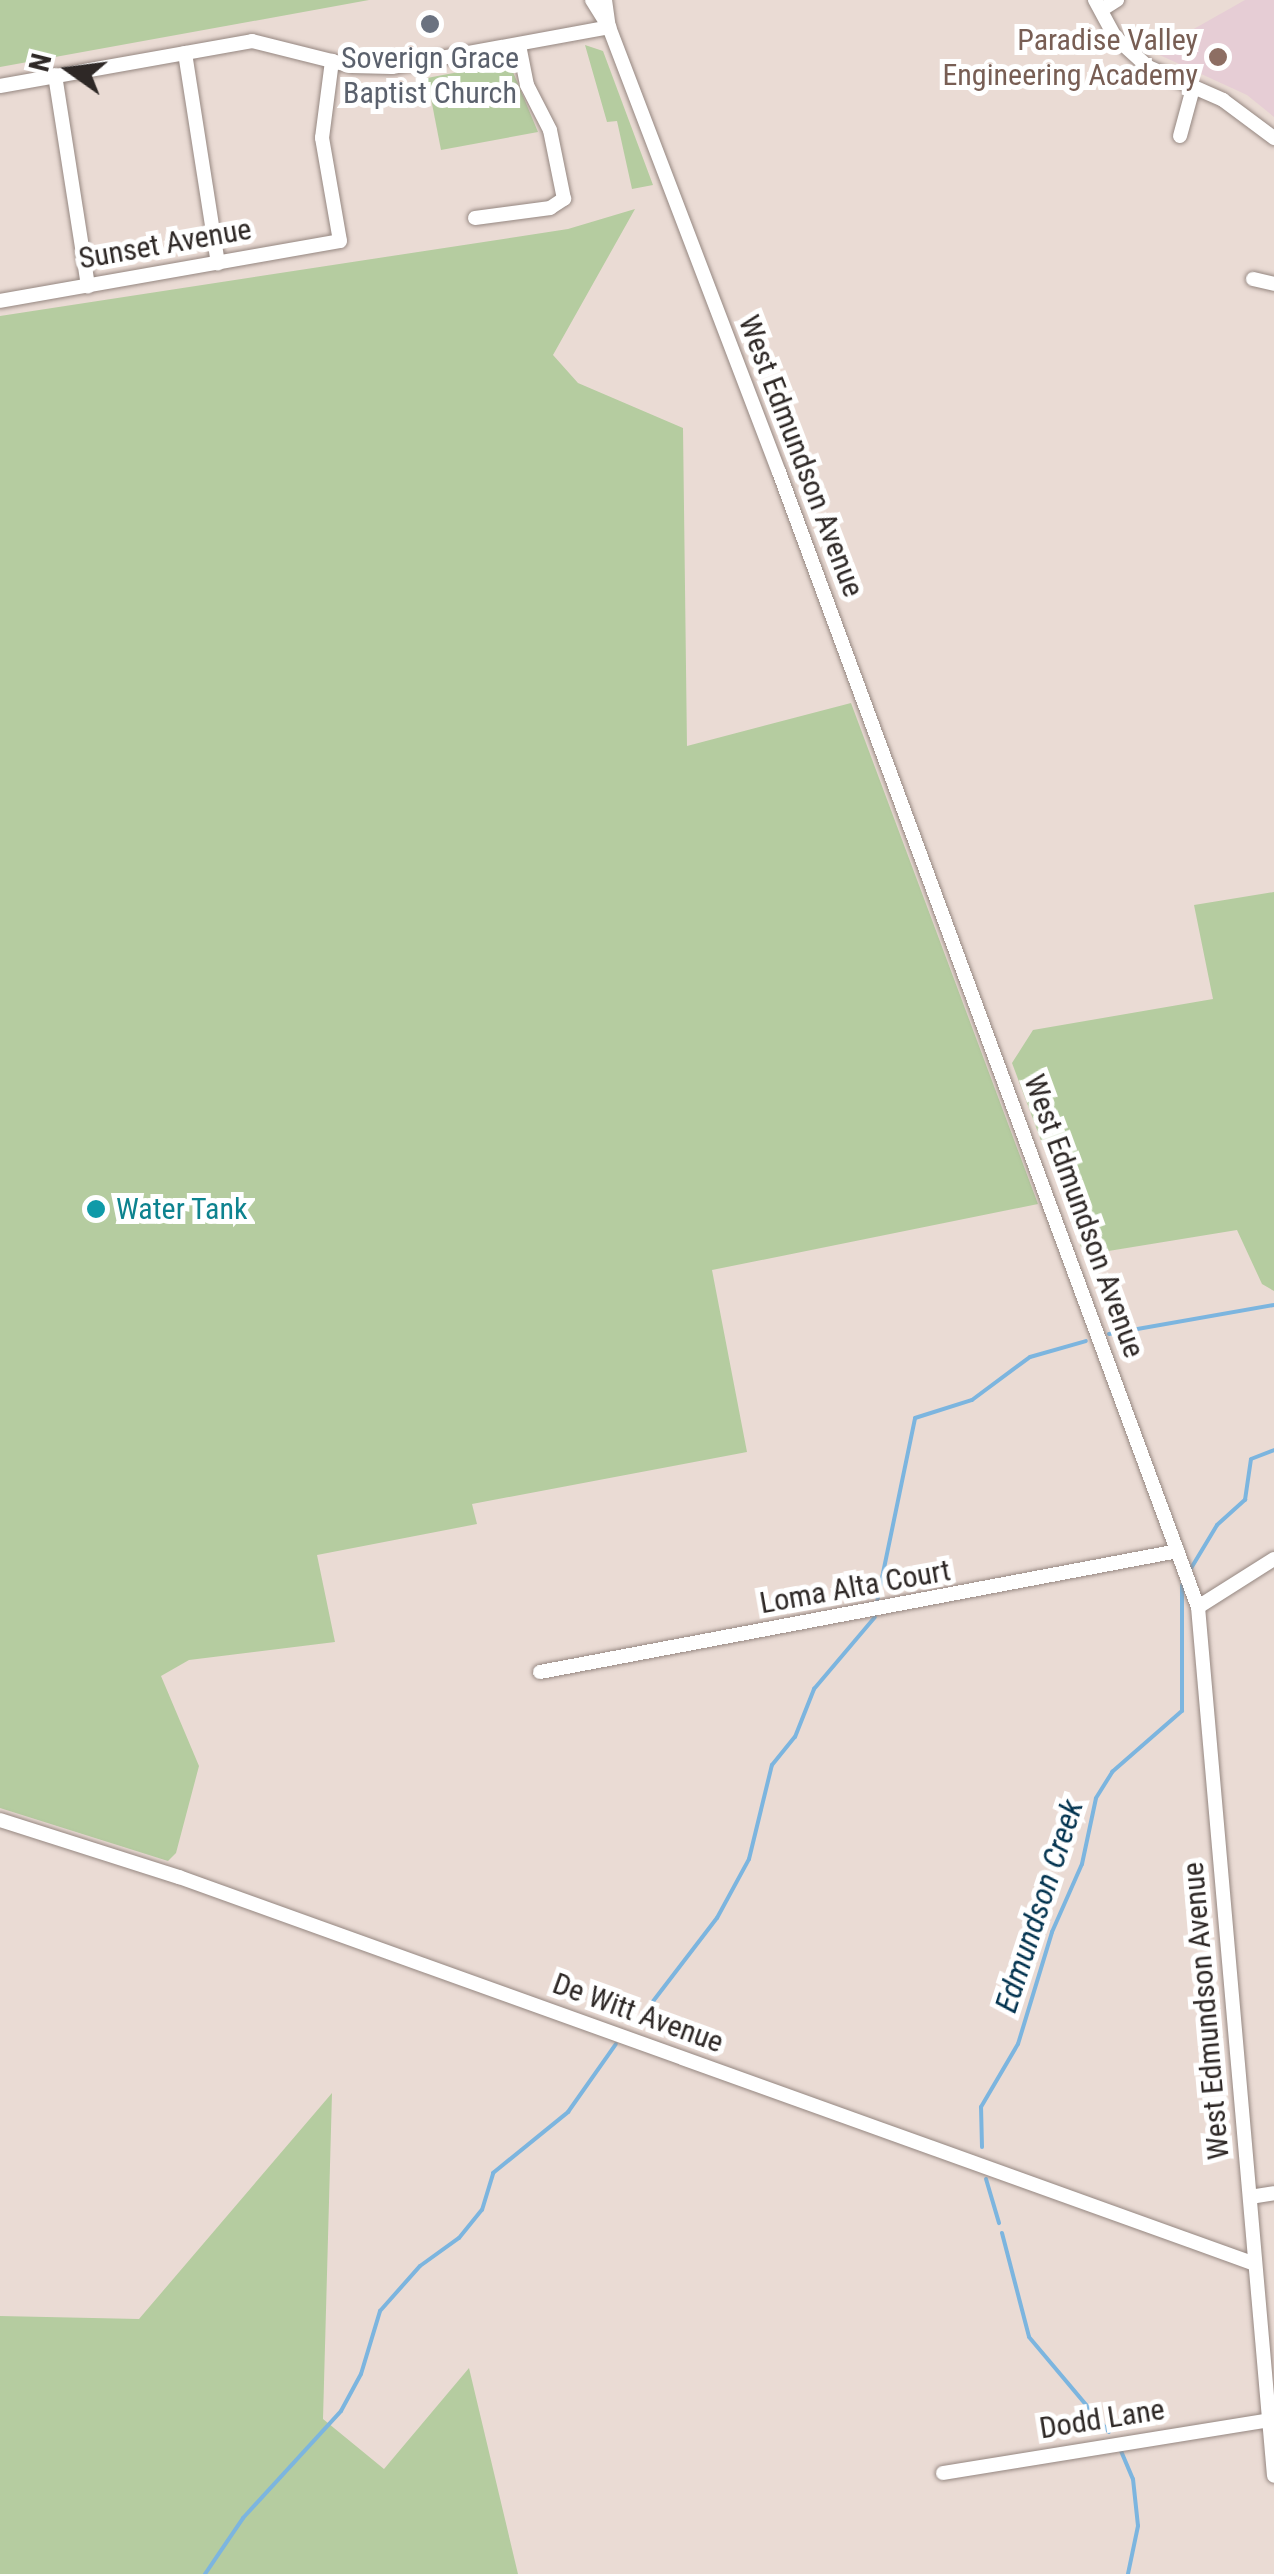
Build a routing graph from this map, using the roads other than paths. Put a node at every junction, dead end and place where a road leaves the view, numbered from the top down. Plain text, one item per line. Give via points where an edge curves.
1 (592, 0) edge
2 (605, 0) edge
3 (1117, 0) edge
4 (1098, 5) edge
5 (609, 27) junction
6 (519, 45) junction
7 (185, 52) junction
8 (332, 61) junction
9 (55, 74) junction
10 (0, 86) edge
11 (1193, 88) junction
12 (1180, 136) dead end
13 (1274, 138) edge
14 (476, 218) dead end
15 (218, 263) junction
16 (1254, 279) dead end
17 (1274, 284) edge
18 (88, 286) junction
19 (0, 301) edge
20 (1178, 1551) junction
21 (1274, 1560) edge
22 (1198, 1606) junction
23 (540, 1672) dead end
24 (0, 1820) edge
25 (1274, 2192) edge
26 (1250, 2197) junction
27 (1255, 2264) junction
28 (1270, 2420) junction
29 (943, 2473) dead end
30 (1274, 2476) edge

1 - 5 street, West Edmundson Avenue
2 - 5 street, West Edmundson Avenue
3 - 4 street
4 - 11 street via 1115,36 1148,68
5 - 6 street
5 - 20 street, West Edmundson Avenue
6 - 8 street via 392,68
6 - 14 street via 527,85 550,130 564,199
7 - 8 street via 272,42
7 - 9 street
7 - 15 street
8 - 15 street, Sunset Avenue via 322,138 340,242
9 - 10 street
9 - 18 street
11 - 12 street
11 - 13 street via 1242,110
15 - 18 street, Sunset Avenue
16 - 17 street
18 - 19 street, Sunset Avenue
20 - 22 street, West Edmundson Avenue
20 - 23 street, Loma Alta Court
21 - 22 street
22 - 26 street, West Edmundson Avenue
24 - 27 street, De Witt Avenue via 197,1883
25 - 26 street
26 - 27 street, West Edmundson Avenue
27 - 28 street, West Edmundson Avenue
28 - 29 street, Dodd Lane
28 - 30 street, West Edmundson Avenue

